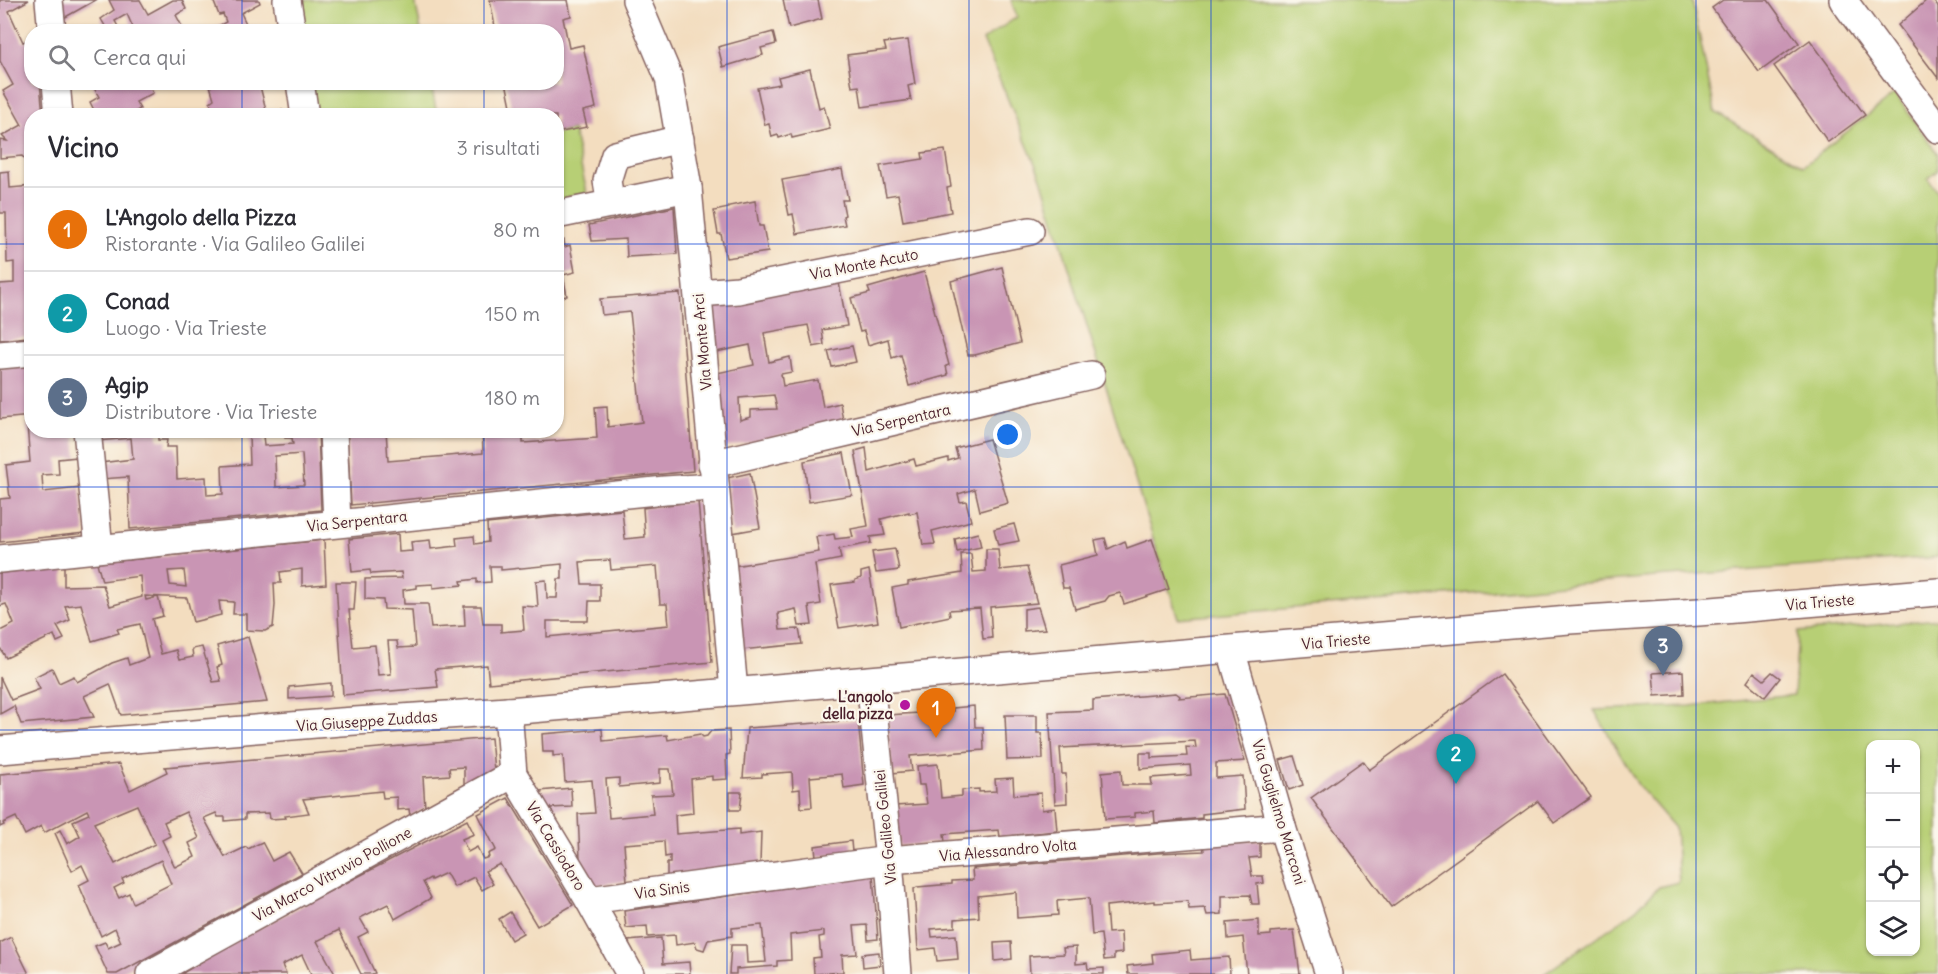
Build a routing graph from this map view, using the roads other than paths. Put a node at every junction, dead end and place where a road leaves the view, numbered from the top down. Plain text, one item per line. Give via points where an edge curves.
1 (49, 0) edge
2 (287, 0) edge
3 (636, 0) edge
4 (1843, 0) edge
5 (51, 24) edge
6 (291, 24) edge
7 (57, 90) edge
8 (301, 90) edge
9 (58, 108) edge
10 (304, 108) edge
11 (1938, 129) edge
12 (680, 139) junction
13 (688, 188) junction
14 (611, 204) junction
15 (564, 213) edge
16 (1030, 231) dead end
17 (698, 293) junction
18 (24, 353) edge
19 (0, 355) edge
20 (1090, 375) dead end
21 (88, 438) edge
22 (333, 438) edge
23 (713, 476) junction
24 (337, 524) junction
25 (99, 548) junction
26 (0, 559) edge
27 (1938, 592) edge
28 (1231, 650) junction
29 (870, 681) junction
30 (734, 692) junction
31 (508, 711) junction
32 (0, 750) edge
33 (513, 774) junction
34 (1282, 827) junction
35 (889, 860) junction
36 (734, 880) joint
37 (589, 900) junction
38 (150, 974) edge
39 (630, 974) edge
40 (898, 974) edge
41 (1329, 974) edge

1 - 5 street
2 - 6 street
3 - 12 street, Via Monte Arci via 669,78
4 - 11 street
7 - 9 street
8 - 10 street
12 - 13 street, Via Monte Arci
12 - 14 street via 615,155 607,181
13 - 14 street
13 - 17 street, Via Monte Arci
14 - 15 street
16 - 17 street, Via Monte Acuto via 738,290
17 - 23 street, Via Monte Arci
18 - 19 street
20 - 23 street, Via Serpentara
21 - 25 street
22 - 24 street
23 - 24 street, Via Serpentara
23 - 30 street, Via Monte Arci
24 - 25 street, Via Serpentara
25 - 26 street, Via Serpentara
27 - 28 street, Via Trieste
28 - 29 street, Via Trieste
28 - 34 street, Via Guglielmo Marconi
29 - 30 street, Via Trieste
29 - 35 street, Via Galileo Galilei
30 - 31 street, Via Giuseppe Zuddas
31 - 32 street, Via Giuseppe Zuddas
31 - 33 street, Via Cassiodoro
33 - 37 street, Via Cassiodoro
33 - 38 street, Via Marco Vitruvio Pollione
34 - 35 street, Via Alessandro Volta
34 - 41 street, Via Guglielmo Marconi
35 - 36 street, Via Alessandro Volta
35 - 40 street, Via Galileo Galilei
36 - 37 street, Via Sinis
37 - 39 street, Via Cassiodoro

